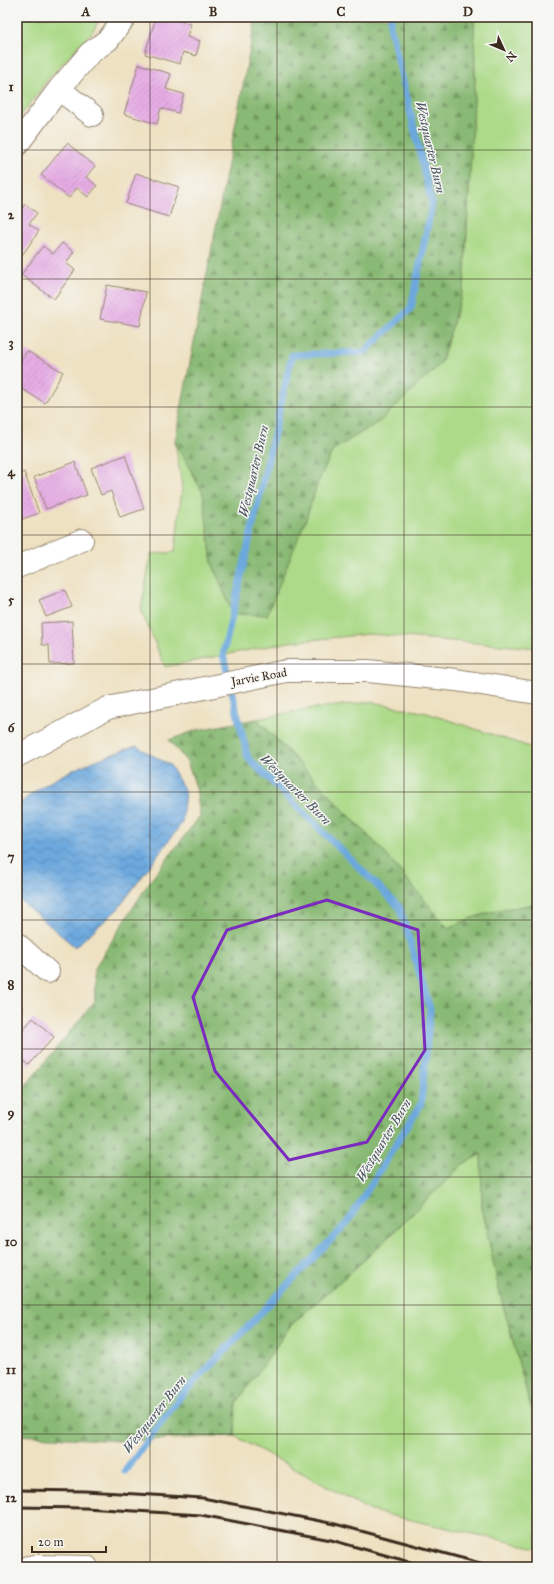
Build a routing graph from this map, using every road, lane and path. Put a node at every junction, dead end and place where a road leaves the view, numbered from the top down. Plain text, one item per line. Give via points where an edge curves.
1 (125, 17) edge
2 (59, 89) junction
3 (92, 115) dead end
4 (17, 145) edge
5 (82, 540) dead end
6 (17, 567) edge
7 (537, 693) edge
8 (17, 756) edge
9 (17, 944) edge
10 (48, 972) dead end
11 (29, 1567) edge
12 (87, 1567) edge

1 - 2 street via 108,40 90,53
2 - 3 street
2 - 4 street
5 - 6 street
7 - 8 street, Jarvie Road via 456,680 368,672 286,671 108,708
9 - 10 street
11 - 12 street

